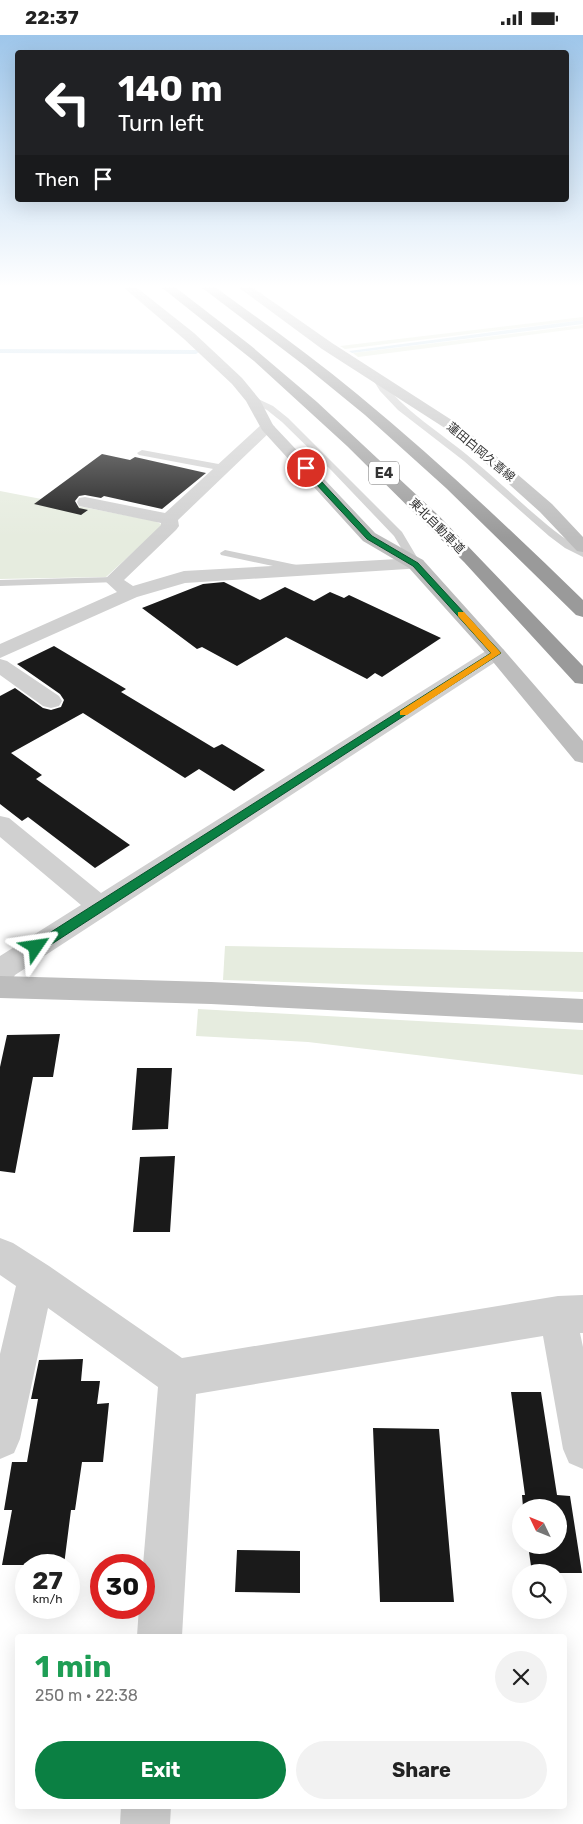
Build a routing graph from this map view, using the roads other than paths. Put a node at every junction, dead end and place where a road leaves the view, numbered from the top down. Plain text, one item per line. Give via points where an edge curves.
1 (226, 370) edge
2 (274, 370) edge
3 (319, 370) edge
4 (366, 370) edge
5 (376, 377) junction
6 (253, 400) junction
7 (267, 427) junction
8 (142, 453) dead end
9 (224, 468) junction
10 (84, 502) dead end
11 (170, 519) junction
12 (583, 547) edge
13 (225, 553) dead end
14 (583, 554) edge
15 (416, 565) junction
16 (308, 570) junction
17 (113, 580) junction
18 (0, 583) edge
19 (130, 593) junction
20 (583, 611) edge
21 (0, 653) edge
22 (496, 653) junction
23 (0, 665) edge
24 (583, 678) edge
25 (51, 701) dead end
26 (583, 756) edge
27 (0, 824) edge
28 (101, 907) junction
29 (0, 976) edge
30 (0, 987) edge
31 (583, 1011) edge
32 (0, 1255) edge
33 (36, 1278) junction
34 (571, 1315) edge
35 (178, 1378) junction
36 (0, 1439) edge
37 (583, 1449) edge
38 (159, 1634) edge
39 (146, 1809) edge
40 (145, 1824) edge

1 - 6 street
2 - 24 highway, 東北自動車道 / E4 via 448,536
3 - 20 highway, E4 via 424,460
4 - 5 street, 蓮田白岡久喜線
5 - 12 street, 蓮田白岡久喜線 via 463,434 546,508
5 - 14 lane via 393,401 454,448 553,534
6 - 7 street
6 - 15 lane via 286,420 334,468 398,534
7 - 9 street
7 - 15 street via 369,537
8 - 9 lane
9 - 11 street
10 - 11 street
11 - 17 street via 170,526
13 - 16 lane
15 - 16 street
15 - 22 street
16 - 19 street via 184,577
17 - 18 lane
17 - 19 street
19 - 21 street
22 - 26 street
22 - 28 street
23 - 25 street
27 - 28 street
28 - 29 street via 4,968
30 - 31 street via 211,993
32 - 33 street
33 - 35 street
33 - 36 street
34 - 35 street
34 - 37 street
35 - 38 street
39 - 40 street

